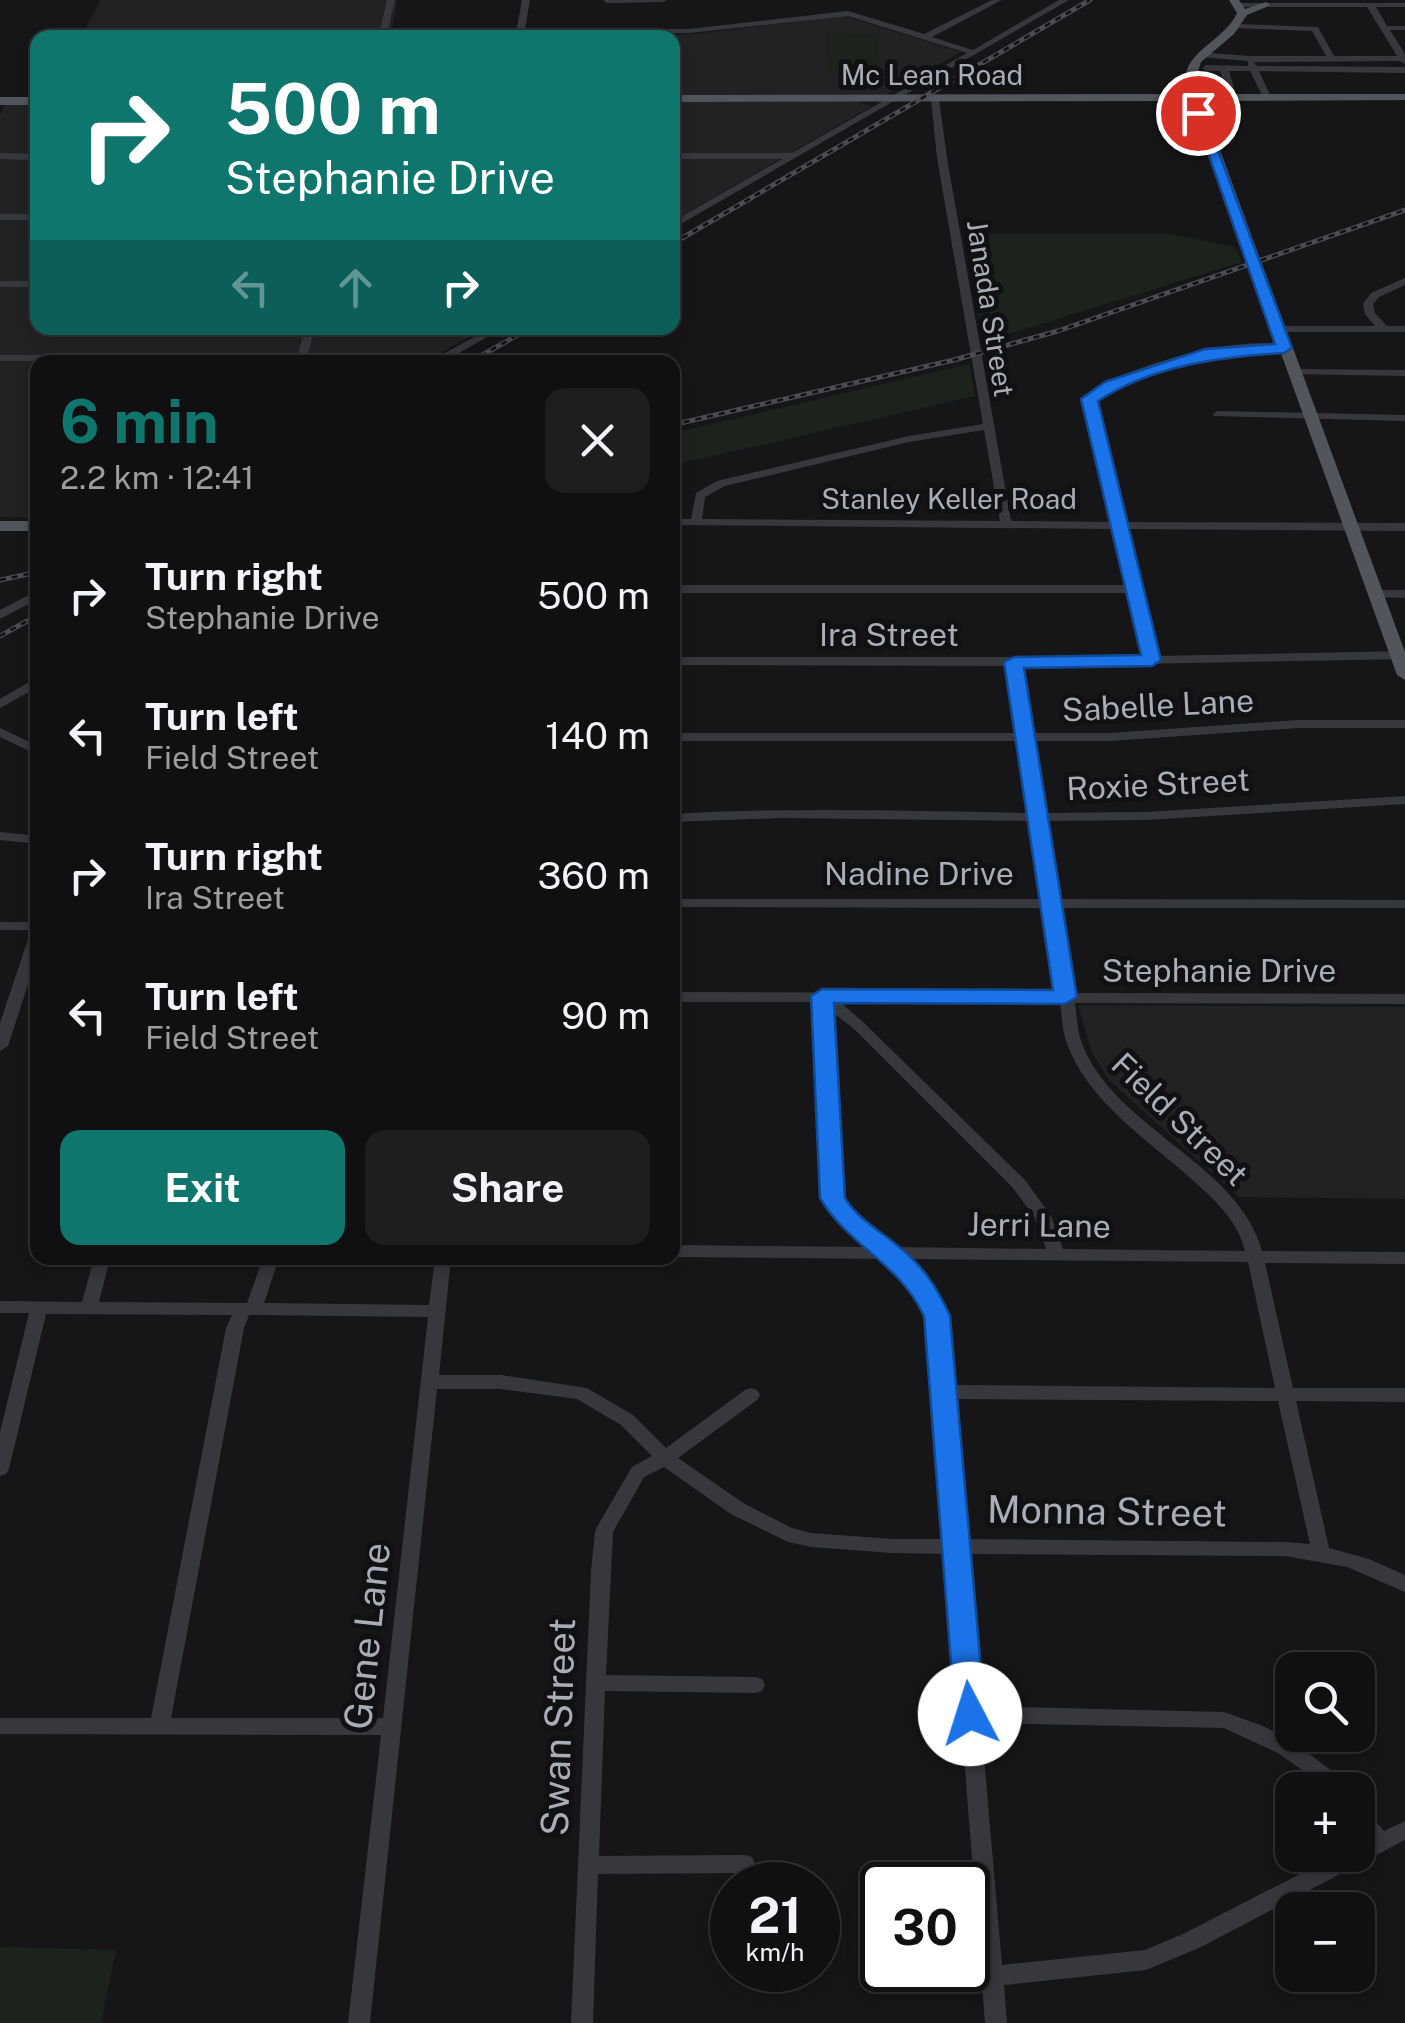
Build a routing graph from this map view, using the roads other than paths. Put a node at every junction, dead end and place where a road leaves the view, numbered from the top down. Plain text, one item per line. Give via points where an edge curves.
1 (391, 0) edge
2 (526, 0) edge
3 (606, 0) edge
4 (663, 0) edge
5 (970, 0) edge
6 (1065, 0) edge
7 (993, 2) edge
8 (1239, 5) edge
9 (1266, 5) joint
10 (1370, 5) junction
11 (1405, 5) edge
12 (1237, 26) junction
13 (1385, 28) junction
14 (1405, 28) edge
15 (384, 30) edge
16 (520, 30) edge
17 (603, 30) edge
18 (680, 31) edge
19 (923, 38) junction
20 (972, 52) junction
21 (1201, 54) junction
22 (1250, 59) junction
23 (1332, 59) junction
24 (1405, 59) edge
25 (1206, 68) dead end
26 (1224, 70) junction
27 (1255, 70) junction
28 (1405, 70) edge
29 (1231, 92) dead end
30 (1192, 97) junction
31 (1267, 97) junction
32 (1405, 97) edge
33 (895, 98) junction
34 (935, 98) junction
35 (680, 99) edge
36 (0, 100) edge
37 (30, 100) edge
38 (0, 156) edge
39 (30, 156) edge
40 (680, 156) edge
41 (796, 156) junction
42 (690, 216) junction
43 (0, 217) edge
44 (30, 217) edge
45 (680, 217) edge
46 (680, 222) edge
47 (0, 284) edge
48 (30, 284) edge
49 (1401, 285) edge
50 (1278, 330) junction
51 (1384, 330) junction
52 (1405, 330) edge
53 (486, 335) edge
54 (1284, 348) junction
55 (450, 355) edge
56 (0, 358) edge
57 (30, 358) edge
58 (1294, 372) junction
59 (1405, 372) edge
60 (1218, 414) dead end
61 (1312, 418) junction
62 (1405, 418) edge
63 (988, 426) junction
64 (680, 522) edge
65 (696, 522) junction
66 (1006, 524) junction
67 (1118, 524) junction
68 (0, 526) edge
69 (30, 526) edge
70 (1352, 526) junction
71 (1405, 527) edge
72 (1134, 588) junction
73 (680, 589) edge
74 (1376, 594) junction
75 (1405, 594) edge
76 (30, 599) edge
77 (0, 616) edge
78 (1401, 655) edge
79 (1152, 660) junction
80 (680, 661) edge
81 (1014, 662) junction
82 (1405, 675) edge
83 (30, 686) edge
84 (0, 704) edge
85 (1405, 724) edge
86 (0, 732) edge
87 (680, 737) edge
88 (1025, 737) junction
89 (30, 747) edge
90 (1405, 800) edge
91 (1038, 816) junction
92 (680, 818) edge
93 (0, 836) edge
94 (30, 839) edge
95 (1052, 901) junction
96 (680, 903) edge
97 (1405, 904) edge
98 (0, 926) edge
99 (30, 928) edge
100 (30, 950) edge
101 (680, 996) edge
102 (822, 996) junction
103 (1065, 997) junction
104 (1405, 998) edge
105 (4, 1020) edge
106 (0, 1046) edge
107 (680, 1251) edge
108 (891, 1253) junction
109 (1057, 1255) junction
110 (1255, 1257) junction
111 (1405, 1258) edge
112 (100, 1265) edge
113 (268, 1265) edge
114 (442, 1265) edge
115 (0, 1307) edge
116 (39, 1307) junction
117 (90, 1307) junction
118 (249, 1309) junction
119 (438, 1312) junction
120 (430, 1382) junction
121 (944, 1392) junction
122 (1284, 1394) junction
123 (1405, 1394) edge
124 (752, 1395) dead end
125 (665, 1458) junction
126 (0, 1469) edge
127 (956, 1544) junction
128 (1321, 1552) junction
129 (1405, 1584) edge
130 (595, 1683) junction
131 (755, 1685) dead end
132 (970, 1714) junction
133 (0, 1726) edge
134 (160, 1726) junction
135 (392, 1727) junction
136 (1317, 1772) edge
137 (1405, 1830) edge
138 (1375, 1836) edge
139 (1381, 1843) junction
140 (710, 1864) edge
141 (588, 1865) junction
142 (992, 1976) junction
143 (359, 2023) edge
144 (582, 2023) edge
145 (996, 2023) edge

1 - 15 street
2 - 16 street
3 - 4 street
3 - 17 street
5 - 7 street
6 - 20 street
7 - 19 street
8 - 9 main road
8 - 12 main road
9 - 10 street
10 - 11 street
10 - 13 street
12 - 21 main road
12 - 23 street via 1315,29
13 - 14 street
13 - 24 street
18 - 19 street via 838,12
19 - 20 street
20 - 33 street
21 - 22 street
21 - 30 main road via 1189,72
22 - 23 street
22 - 27 street
23 - 24 street
25 - 26 street
26 - 27 street
26 - 29 street
27 - 28 street
27 - 31 street
30 - 31 main road, Mc Lean Road
30 - 34 main road, Mc Lean Road
30 - 50 main road
31 - 32 main road, Mc Lean Road
33 - 34 main road, Mc Lean Road
33 - 35 main road, Mc Lean Road
33 - 41 street
34 - 63 street, Janada Street
36 - 37 main road
38 - 39 street
40 - 41 street
41 - 42 street
42 - 45 street
42 - 46 street
43 - 44 street
47 - 48 street
49 - 51 street via 1368,304
50 - 51 street
50 - 54 main road
51 - 52 street
53 - 55 street
54 - 58 main road
54 - 67 street via 1210,352 1092,394
56 - 57 street
58 - 59 street
58 - 61 main road
60 - 61 street
61 - 62 street
61 - 70 main road
63 - 65 street via 722,482 700,495
63 - 66 street, Janada Street
64 - 65 street, Stanley Keller Road
65 - 66 street, Stanley Keller Road
66 - 67 street, Stanley Keller Road
67 - 70 street, Stanley Keller Road
67 - 72 street
68 - 69 main road
70 - 71 street, Stanley Keller Road
70 - 74 main road
72 - 73 street
72 - 79 street
74 - 75 street
74 - 78 main road
76 - 77 street
78 - 79 street, Ira Street
78 - 82 main road
79 - 81 street, Ira Street
80 - 81 street, Ira Street
81 - 88 street, Field Street
83 - 84 street
85 - 88 street, Sabelle Lane
86 - 89 street
87 - 88 street, Sabelle Lane
88 - 91 street, Field Street
90 - 91 street, Roxie Street
91 - 92 street, Roxie Street
91 - 95 street, Field Street
93 - 94 street
95 - 96 street, Nadine Drive
95 - 97 street, Nadine Drive
95 - 103 street, Field Street
98 - 99 street
100 - 105 street
101 - 102 street, Stephanie Drive
102 - 103 street, Stephanie Drive
102 - 108 street via 830,1191 845,1218
102 - 109 street via 1020,1184 1044,1216
103 - 104 street, Stephanie Drive
103 - 110 street, Field Street via 1080,1058 1098,1084 1235,1211
105 - 106 street
107 - 108 street, Jerri Lane
108 - 109 street, Jerri Lane
108 - 121 street via 934,1303
109 - 110 street, Jerri Lane
110 - 111 street, Jerri Lane
110 - 122 street, Field Street
112 - 117 street
113 - 118 street
114 - 119 street, Gene Lane
115 - 116 street
116 - 117 street
116 - 126 street
117 - 118 street
118 - 119 street
118 - 134 street via 231,1347
119 - 120 street, Gene Lane
120 - 125 street, Monna Street via 501,1382 581,1393 627,1420
120 - 135 street, Gene Lane
121 - 122 street
121 - 127 street
122 - 123 street
122 - 128 street, Field Street
124 - 125 street, Swan Street
125 - 127 street, Monna Street via 788,1535 840,1544
125 - 130 street, Swan Street via 638,1472 604,1532
127 - 128 street, Monna Street
127 - 132 street
128 - 129 street, Monna Street
130 - 131 street
130 - 141 street, Swan Street
132 - 136 street via 1224,1720 1297,1753
132 - 142 street
133 - 134 street
134 - 135 street
135 - 143 street, Gene Lane
137 - 139 street
138 - 139 street
139 - 142 street via 1146,1960
140 - 141 street
141 - 144 street, Swan Street
142 - 145 street

